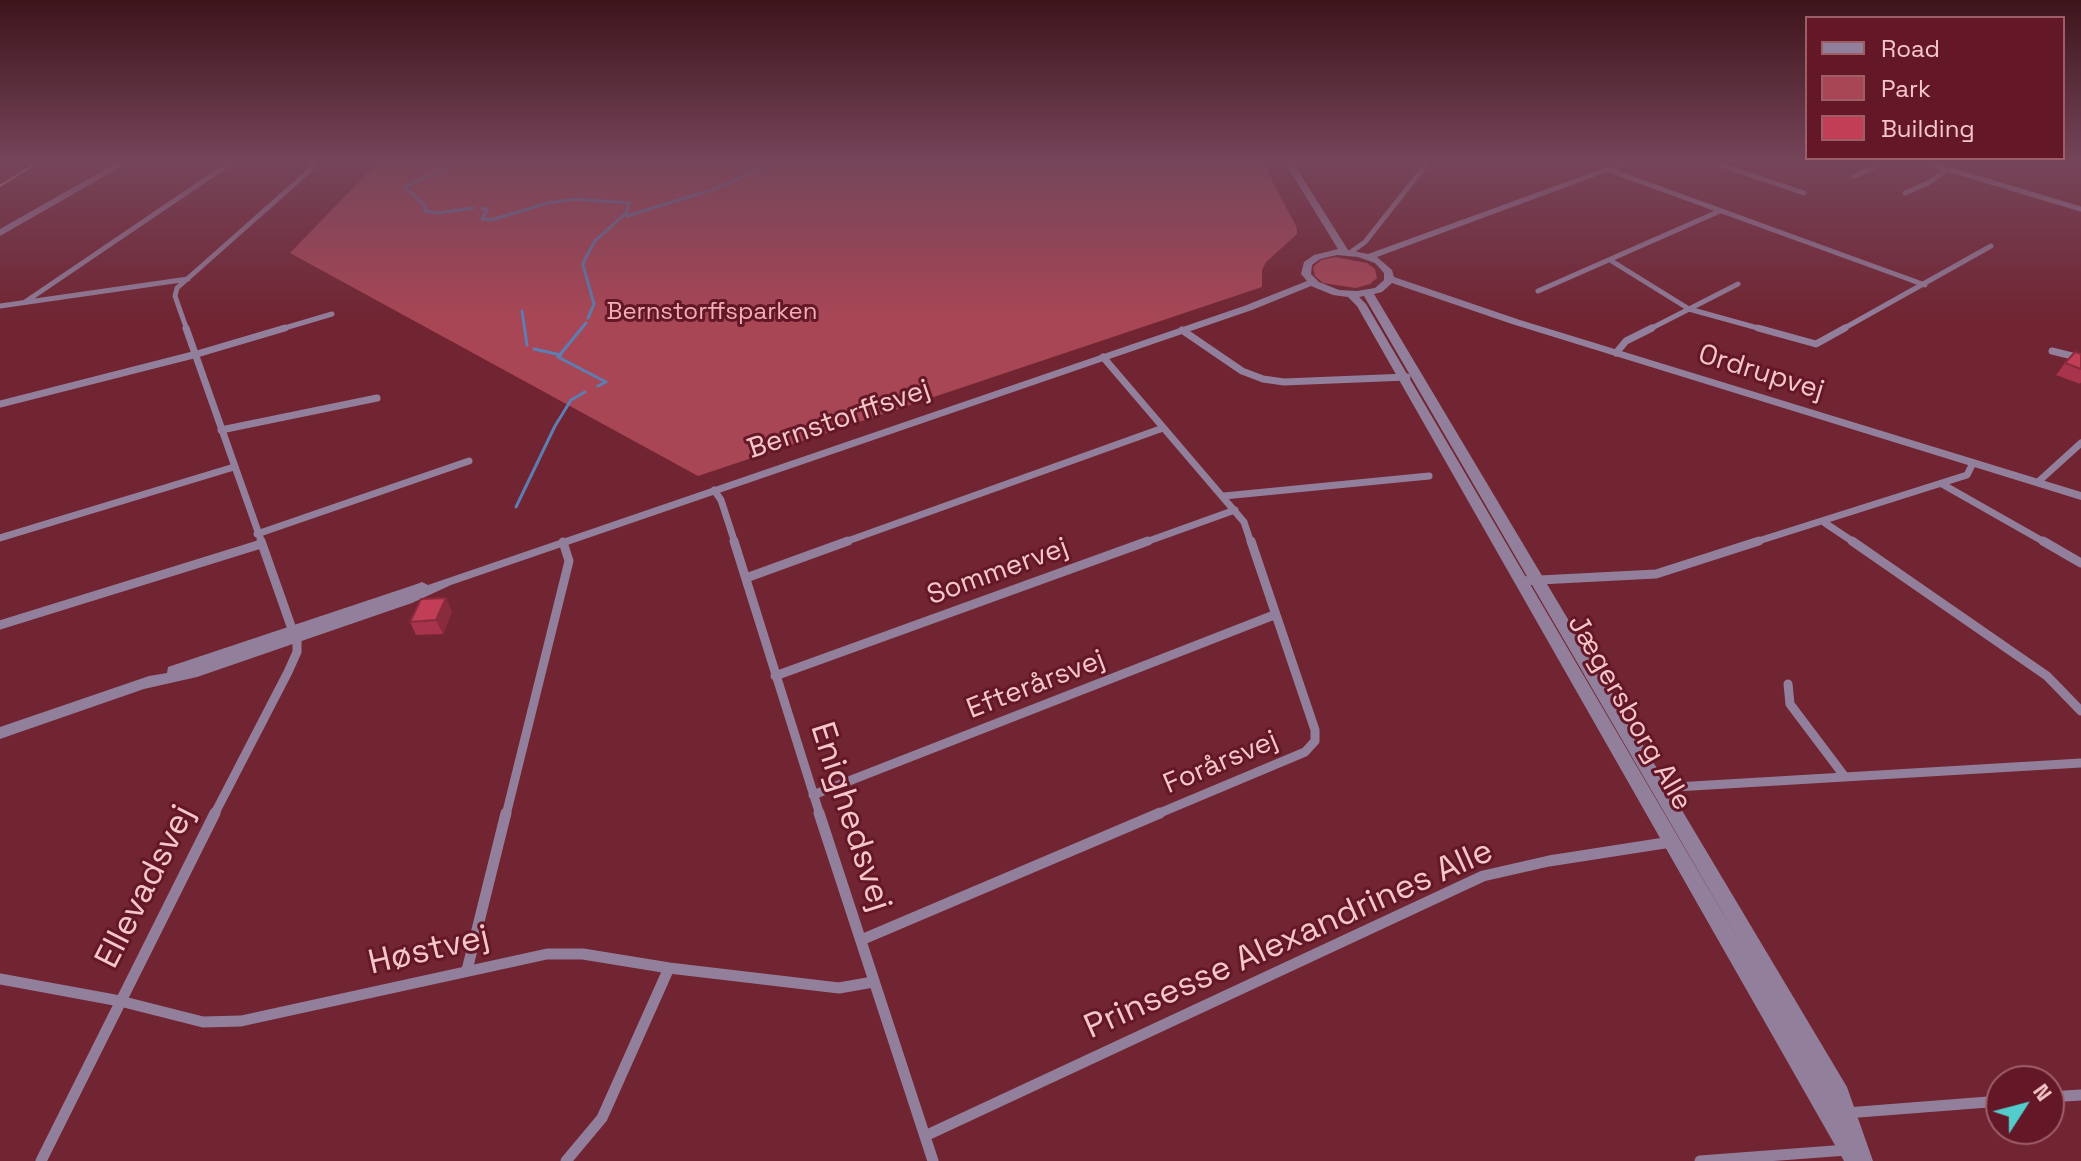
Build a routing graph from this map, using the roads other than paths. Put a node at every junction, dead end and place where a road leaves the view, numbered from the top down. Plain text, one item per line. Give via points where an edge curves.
1 (31, 215) edge
2 (152, 215) edge
3 (259, 215) edge
4 (1309, 215) edge
5 (1323, 215) edge
6 (1386, 215) edge
7 (1488, 215) edge
8 (1712, 215) edge
9 (1733, 215) edge
10 (0, 233) edge
11 (1365, 242) junction
12 (1991, 246) dead end
13 (1347, 252) junction
14 (1330, 253) junction
15 (1370, 258) junction
16 (1610, 260) junction
17 (188, 279) junction
18 (1387, 283) junction
19 (1738, 284) dead end
20 (1316, 285) junction
21 (1925, 285) junction
22 (1538, 291) dead end
23 (1360, 293) junction
24 (25, 302) junction
25 (0, 306) edge
26 (1689, 309) junction
27 (332, 314) dead end
28 (1182, 330) junction
29 (2052, 351) dead end
30 (1616, 353) junction
31 (197, 354) junction
32 (1103, 357) junction
33 (2081, 358) edge
34 (1409, 377) junction
35 (377, 398) dead end
36 (0, 404) edge
37 (1163, 428) junction
38 (221, 430) junction
39 (2081, 443) edge
40 (469, 461) dead end
41 (1973, 463) junction
42 (234, 467) junction
43 (1400, 469) dead end
44 (1429, 476) dead end
45 (1406, 478) junction
46 (2038, 482) junction
47 (1942, 484) junction
48 (714, 490) junction
49 (1224, 496) junction
50 (2081, 496) edge
51 (1235, 510) junction
52 (1825, 523) junction
53 (257, 534) junction
54 (0, 538) edge
55 (563, 542) junction
56 (261, 544) junction
57 (2081, 563) edge
58 (746, 578) junction
59 (1528, 580) junction
60 (1274, 615) junction
61 (0, 625) edge
62 (294, 633) junction
63 (775, 676) junction
64 (1788, 684) dead end
65 (2081, 711) edge
66 (0, 733) edge
67 (2081, 763) edge
68 (1845, 777) junction
69 (1659, 788) junction
70 (1640, 789) junction
71 (813, 795) junction
72 (1680, 841) junction
73 (861, 940) junction
74 (669, 968) junction
75 (467, 970) junction
76 (0, 979) edge
77 (873, 982) junction
78 (120, 1001) junction
79 (1985, 1102) edge
80 (1837, 1113) junction
81 (925, 1136) junction
82 (1856, 1155) edge
83 (41, 1161) edge
84 (566, 1161) edge
85 (933, 1161) edge
86 (1700, 1161) edge

1 - 10 street
2 - 24 street
3 - 17 street
4 - 14 street
5 - 13 street
6 - 11 street
7 - 15 street
8 - 16 street
9 - 21 street
11 - 13 street
11 - 15 street
12 - 21 street
13 - 14 street
13 - 15 street
14 - 20 street via 1307,264 1305,273
15 - 18 street via 1389,272
16 - 22 street
16 - 26 street
17 - 24 street
17 - 31 street via 175,296
18 - 23 street
18 - 30 street, Ordrupvej
19 - 26 street
20 - 23 street
20 - 28 street, Bernstorffsvej
21 - 26 street via 1816,344
23 - 34 street, Jægersborg Alle
24 - 25 street
26 - 30 street via 1626,341
27 - 31 street
28 - 32 street, Bernstorffsvej
28 - 34 street via 1242,371 1263,379
29 - 33 street
30 - 41 street, Ordrupvej
31 - 36 street
31 - 38 street
32 - 37 street, Forårsvej
32 - 48 street, Bernstorffsvej
34 - 59 street, Jægersborg Alle
35 - 38 street
37 - 49 street, Forårsvej
37 - 58 street
38 - 42 street
39 - 46 street
40 - 53 street
41 - 46 street, Ordrupvej
41 - 47 street via 1967,475
42 - 53 street
42 - 54 street
43 - 45 street
44 - 45 street
45 - 49 street
46 - 50 street, Ordrupvej
47 - 52 street
47 - 57 street
48 - 55 street, Bernstorffsvej
48 - 58 street, Enighedsvej
49 - 51 street, Forårsvej
51 - 60 street, Forårsvej via 1244,522
51 - 63 street, Sommervej
52 - 59 street via 1656,574
52 - 65 street via 2047,676
53 - 56 street
55 - 62 street, Bernstorffsvej via 407,600
55 - 75 street via 569,561
56 - 61 street
56 - 62 street
58 - 63 street, Enighedsvej
59 - 69 street, Jægersborg Alle
59 - 70 street, Jægersborg Alle
60 - 71 street, Efterårsvej
60 - 73 street, Forårsvej via 1315,730 1315,741 1305,752
62 - 66 street, Bernstorffsvej via 192,673
62 - 78 street, Ellevadsvej via 297,652 288,672
63 - 71 street, Enighedsvej
64 - 68 street via 1790,704
67 - 68 street
68 - 69 street
69 - 70 street
69 - 72 street, Jægersborg Alle
70 - 72 street, Jægersborg Alle
71 - 73 street, Enighedsvej
72 - 80 street, Jægersborg Alle
72 - 81 street, Prinsesse Alexandrines Alle via 1483,876
73 - 77 street, Enighedsvej
74 - 75 street, Høstvej via 583,954 547,954
74 - 77 street, Høstvej via 839,988
74 - 84 street via 602,1118
75 - 78 street, Høstvej via 241,1021 203,1022
76 - 78 street, Høstvej
77 - 81 street, Enighedsvej
78 - 83 street, Ellevadsvej
79 - 80 street
80 - 82 street, Jægersborg Alle
81 - 85 street, Enighedsvej
82 - 86 street

